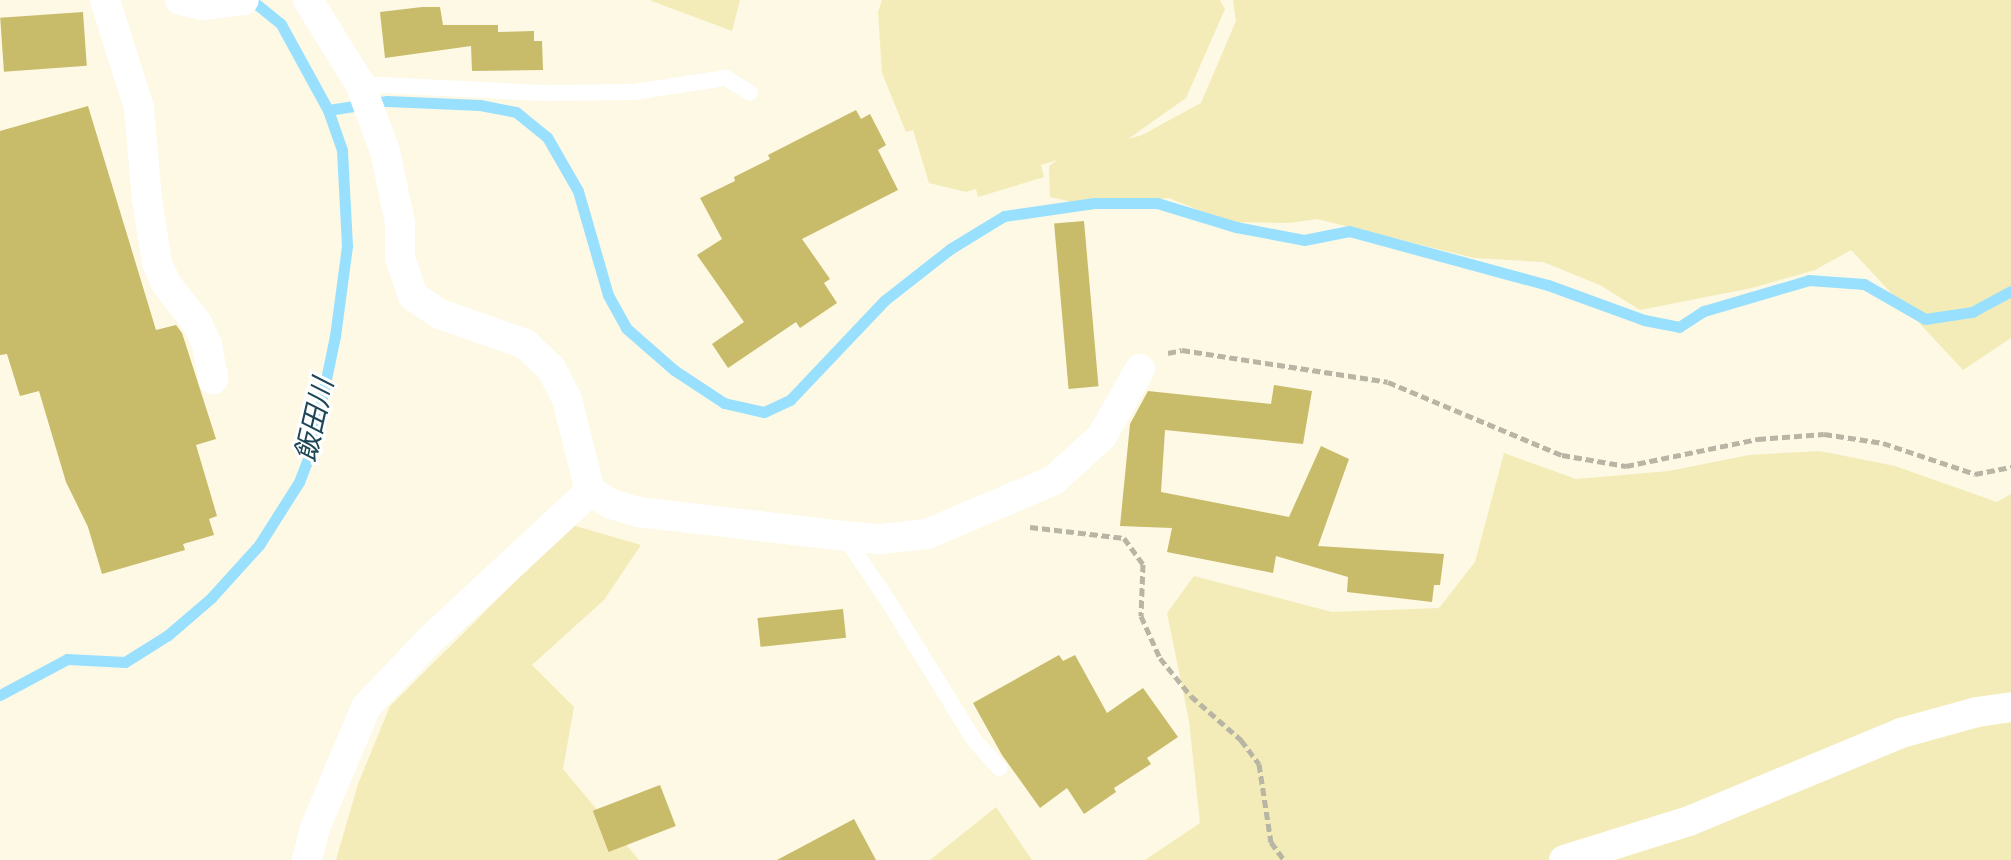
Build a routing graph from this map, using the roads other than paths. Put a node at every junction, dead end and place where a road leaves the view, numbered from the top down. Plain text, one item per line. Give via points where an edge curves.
1 (105, 0) edge
2 (180, 0) edge
3 (308, 0) edge
4 (234, 1) edge
5 (360, 84) junction
6 (750, 93) dead end
7 (1140, 369) road end
8 (213, 379) dead end
9 (590, 491) junction
10 (844, 536) junction
11 (2011, 707) edge
12 (999, 768) dead end
13 (307, 860) edge
14 (1564, 860) edge

1 - 8 street via 139,108 157,263 197,323
2 - 4 street via 203,5
3 - 5 street
5 - 6 lane via 634,92 726,78
5 - 9 street via 385,151 400,223 400,258 413,296 440,314 525,344 551,368 567,399
7 - 10 street via 1102,436 1054,480 927,534
9 - 10 street via 638,512
9 - 13 street via 366,707 315,828
10 - 12 lane via 974,740
11 - 14 street via 1901,733 1689,821

